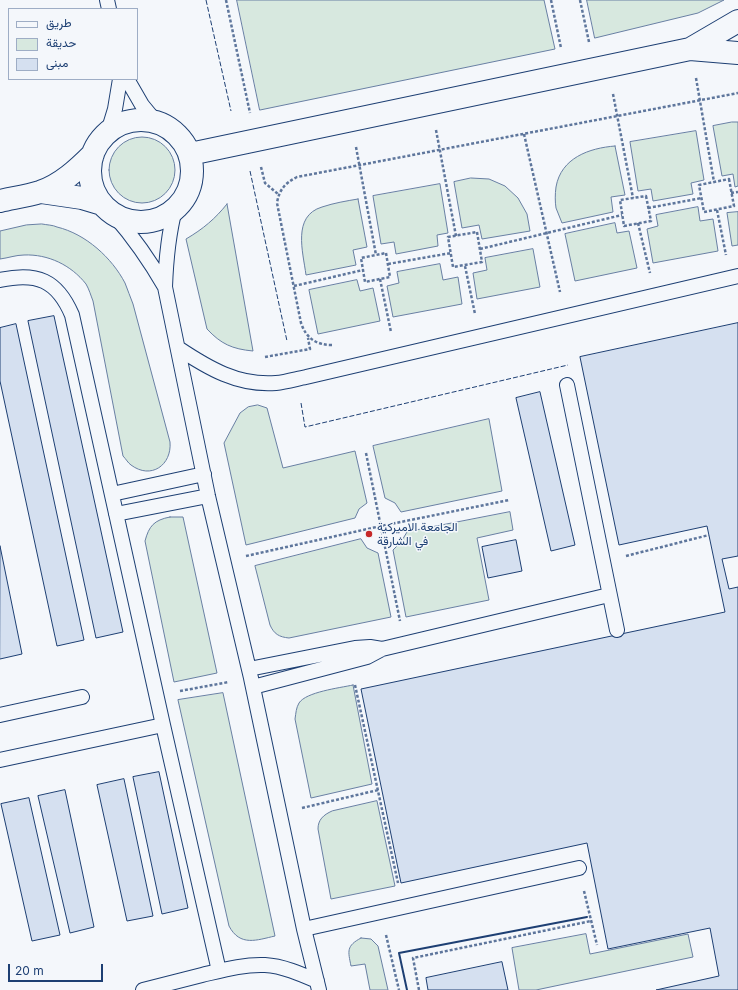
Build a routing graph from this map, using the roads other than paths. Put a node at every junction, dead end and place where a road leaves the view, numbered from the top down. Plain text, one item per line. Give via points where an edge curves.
1 (738, 21) edge
2 (690, 49) junction
3 (738, 53) edge
4 (120, 80) edge
5 (128, 80) edge
6 (156, 122) junction
7 (108, 132) junction
8 (93, 154) junction
9 (190, 154) junction
10 (41, 192) junction
11 (0, 201) edge
12 (175, 209) junction
13 (108, 210) junction
14 (734, 276) edge
15 (0, 280) edge
16 (165, 287) junction
17 (178, 348) junction
18 (567, 385) dead end
19 (204, 474) junction
20 (112, 494) junction
21 (208, 496) junction
22 (116, 514) junction
23 (610, 595) junction
24 (617, 630) dead end
25 (251, 678) junction
26 (82, 697) dead end
27 (0, 715) edge
28 (163, 725) junction
29 (0, 760) edge
30 (579, 868) road end
31 (304, 929) junction
32 (219, 971) junction
33 (318, 986) edge
34 (143, 990) edge

1 - 2 street
2 - 3 street
2 - 9 street
4 - 7 lane
5 - 6 lane via 142,105
6 - 7 street via 139,120 122,123
6 - 9 street via 170,129
7 - 8 street
8 - 10 street via 72,174
8 - 13 street via 90,180 94,193
9 - 12 street via 190,182 184,197
10 - 11 street
10 - 13 street via 82,198
12 - 13 street via 152,220 139,222 126,220
12 - 16 lane via 169,235
13 - 16 lane via 134,238
14 - 17 lane via 275,383 249,382 223,375
15 - 20 lane via 28,276 43,280 56,289 66,301 72,315
16 - 17 lane
17 - 19 lane
18 - 23 lane
19 - 20 lane
19 - 21 lane
20 - 22 lane
21 - 22 lane
21 - 25 lane
22 - 28 lane
23 - 24 lane
23 - 25 lane via 382,649 355,648
25 - 31 lane
26 - 27 lane
28 - 29 lane
28 - 32 lane
30 - 31 lane
31 - 33 lane
32 - 33 lane via 247,965 266,965 297,972
32 - 34 lane

